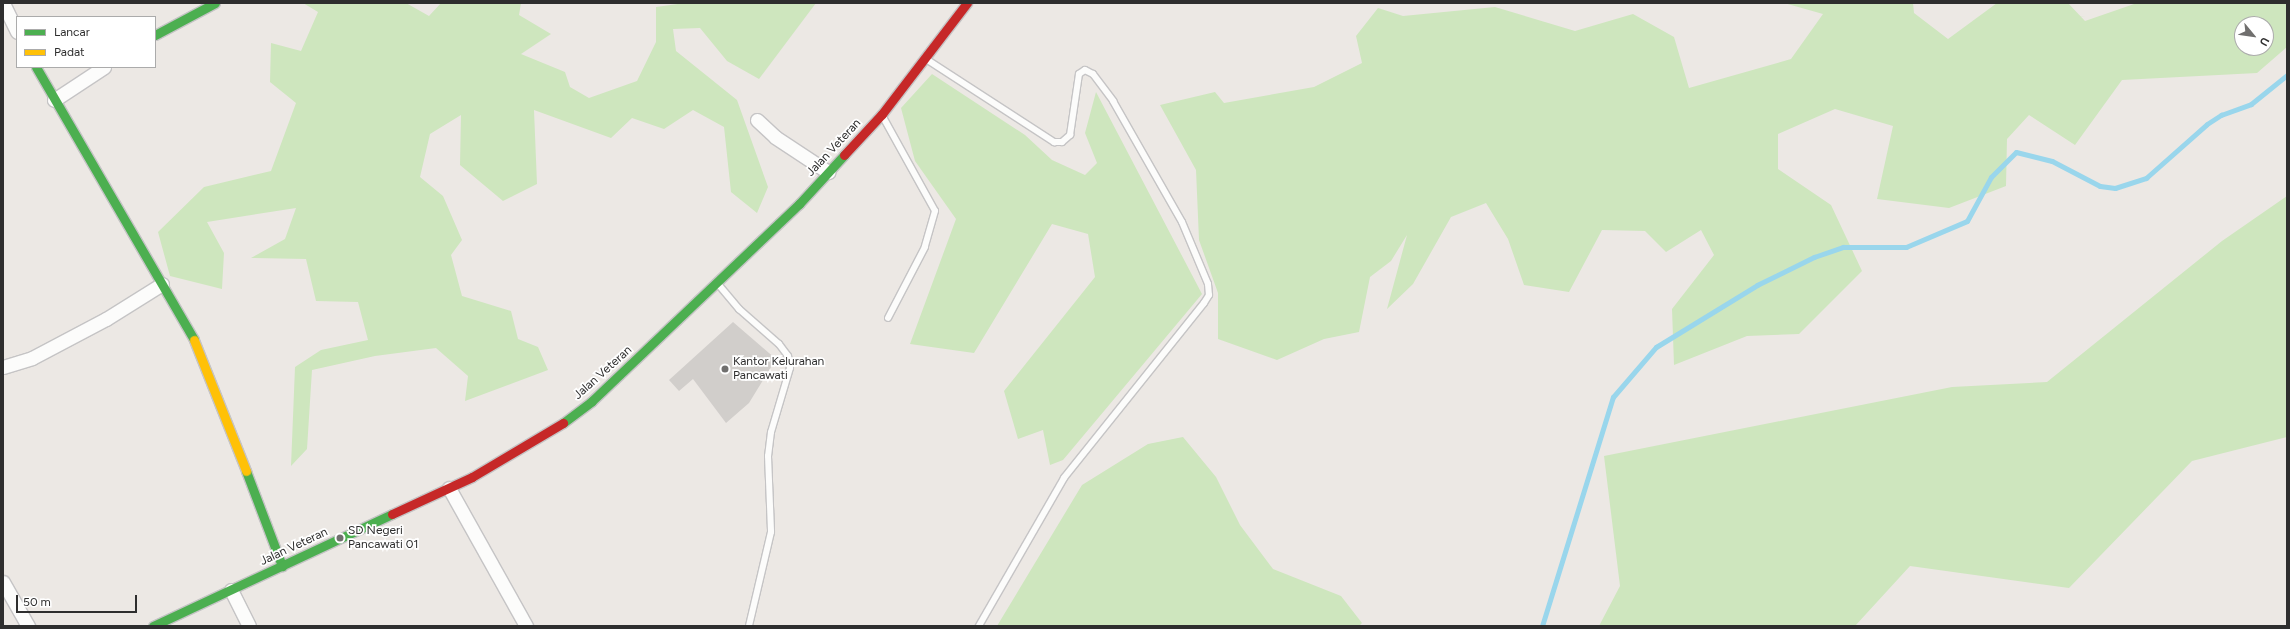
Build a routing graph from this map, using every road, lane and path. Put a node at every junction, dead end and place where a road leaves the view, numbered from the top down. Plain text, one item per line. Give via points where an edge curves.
1 (3, 3) edge
2 (215, 3) edge
3 (967, 3) edge
4 (16, 30) edge
5 (156, 34) edge
6 (925, 58) junction
7 (37, 68) edge
8 (102, 68) edge
9 (54, 100) junction
10 (882, 114) junction
11 (757, 120) dead end
12 (828, 172) junction
13 (716, 281) junction
14 (162, 284) junction
15 (888, 318) dead end
16 (3, 367) edge
17 (449, 488) junction
18 (282, 566) junction
19 (3, 582) edge
20 (231, 590) junction
21 (28, 626) edge
22 (153, 626) edge
23 (249, 626) edge
24 (526, 626) edge
25 (749, 626) edge
26 (978, 626) edge

1 - 4 street
2 - 5 street
3 - 6 street, Jalan Veteran
6 - 10 street, Jalan Veteran
6 - 26 lane via 1054,142 1062,142 1070,135 1079,74 1085,70 1093,74 1113,101 1182,222 1208,284 1209,295 1204,302 1064,478
7 - 9 street
8 - 9 street
9 - 14 street
10 - 12 street, Jalan Veteran
10 - 15 lane via 935,211 933,227 925,247
11 - 12 street via 775,137
12 - 13 street, Jalan Veteran via 799,204
13 - 17 street, Jalan Veteran via 592,401 552,431
13 - 25 lane via 739,309 779,344 788,356 790,368 771,432 768,456 771,532
14 - 16 street via 106,320 32,358
14 - 18 street via 200,350
17 - 18 street, Jalan Veteran
17 - 24 street
18 - 20 street, Jalan Veteran
19 - 21 street
20 - 22 street, Jalan Veteran
20 - 23 street

